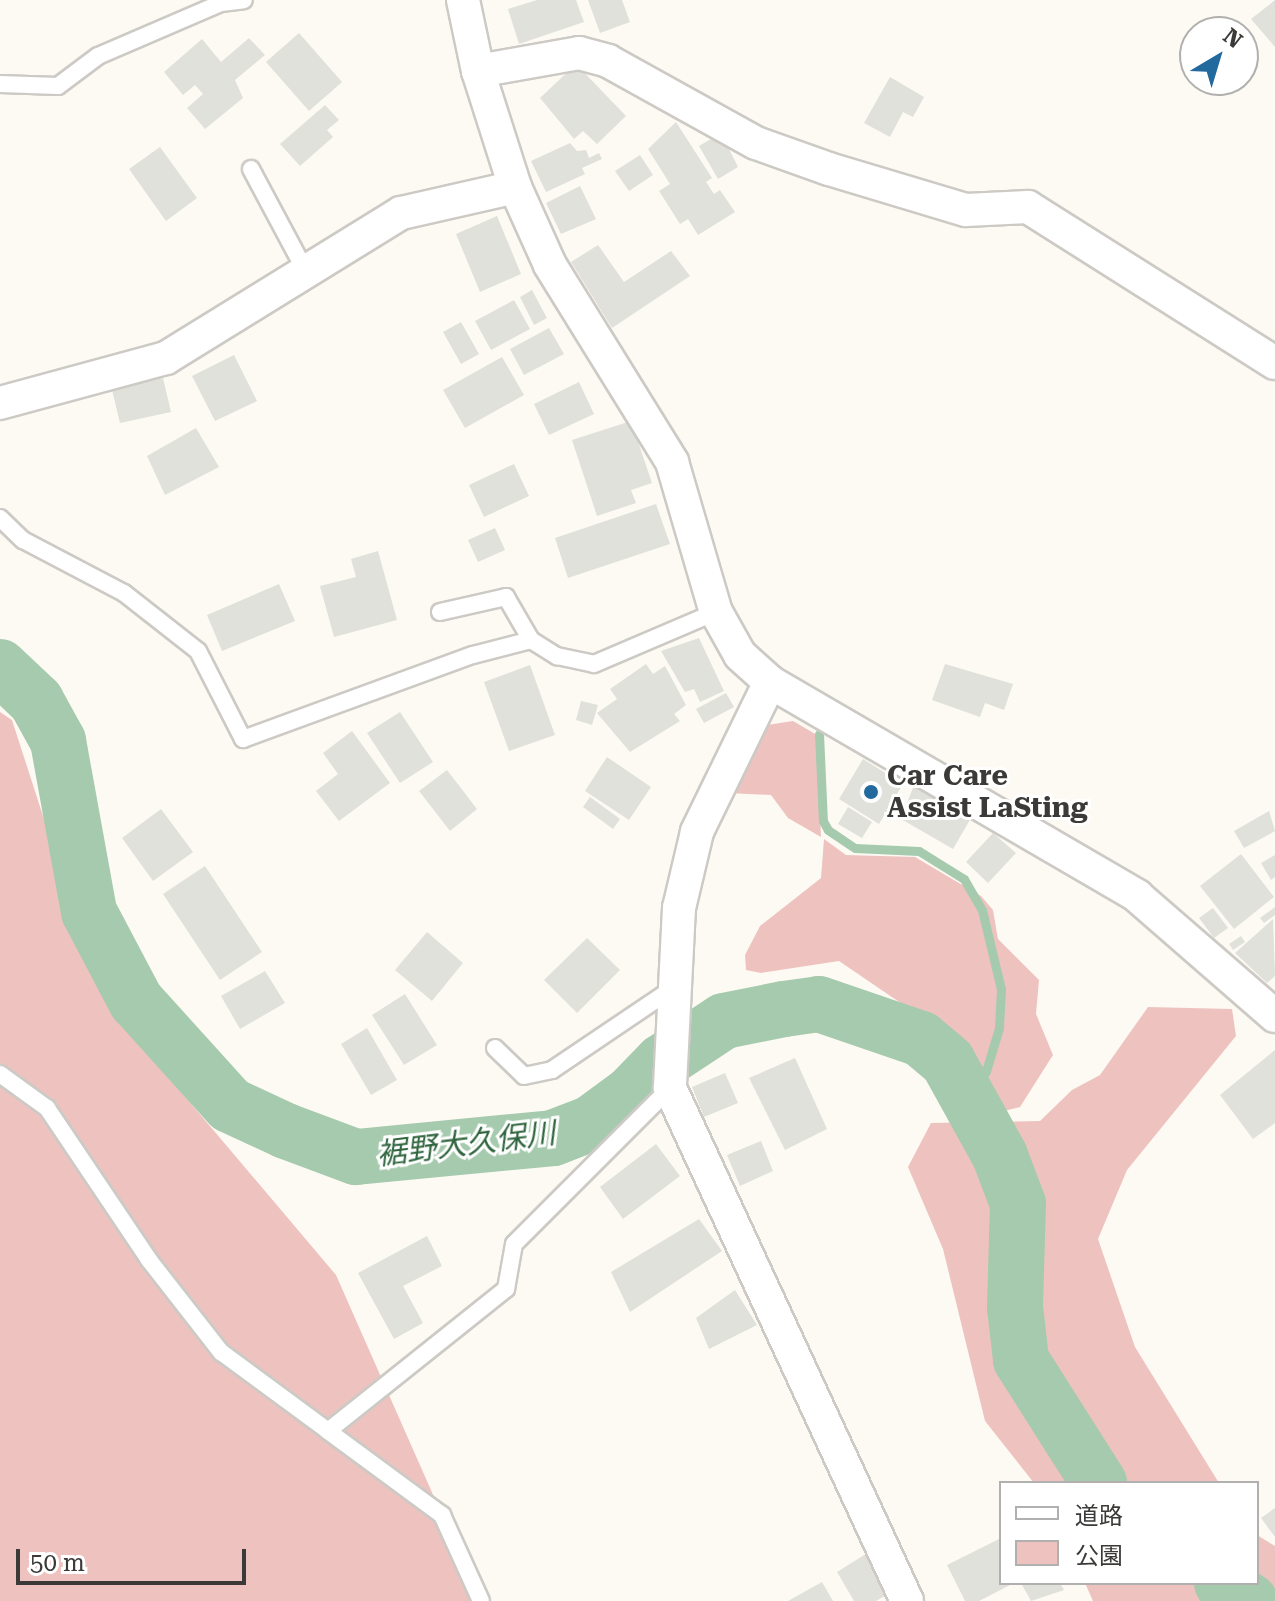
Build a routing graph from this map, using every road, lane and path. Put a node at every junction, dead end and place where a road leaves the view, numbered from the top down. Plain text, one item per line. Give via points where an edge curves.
1 (244, 0) edge
2 (461, 1) edge
3 (478, 71) junction
4 (0, 84) edge
5 (251, 169) dead end
6 (515, 187) junction
7 (305, 270) junction
8 (1275, 363) edge
9 (0, 403) edge
10 (0, 518) edge
11 (440, 612) dead end
12 (716, 612) junction
13 (531, 640) junction
14 (770, 682) junction
15 (676, 996) junction
16 (1271, 1005) edge
17 (495, 1048) dead end
18 (0, 1074) edge
19 (670, 1088) junction
20 (328, 1431) junction
21 (481, 1601) edge
22 (907, 1601) edge

1 - 4 lane via 221,3 98,56 58,86
2 - 3 street
3 - 6 street
3 - 8 street via 579,53 608,61 756,143 829,169 966,210 1028,207
5 - 7 lane
6 - 7 street via 401,213
6 - 12 street via 550,265 672,462
7 - 9 street via 166,358
10 - 13 lane via 23,540 124,593 198,651 243,739 396,680
11 - 13 lane via 506,597
12 - 13 lane via 594,664 557,656
12 - 14 street via 740,655
14 - 15 street via 697,832 679,908
14 - 16 street via 1137,896
15 - 17 lane via 552,1070 524,1076
15 - 19 street
18 - 20 lane via 47,1108 149,1260 221,1352
19 - 20 lane via 514,1244 506,1289
19 - 22 street
20 - 21 lane via 442,1515

